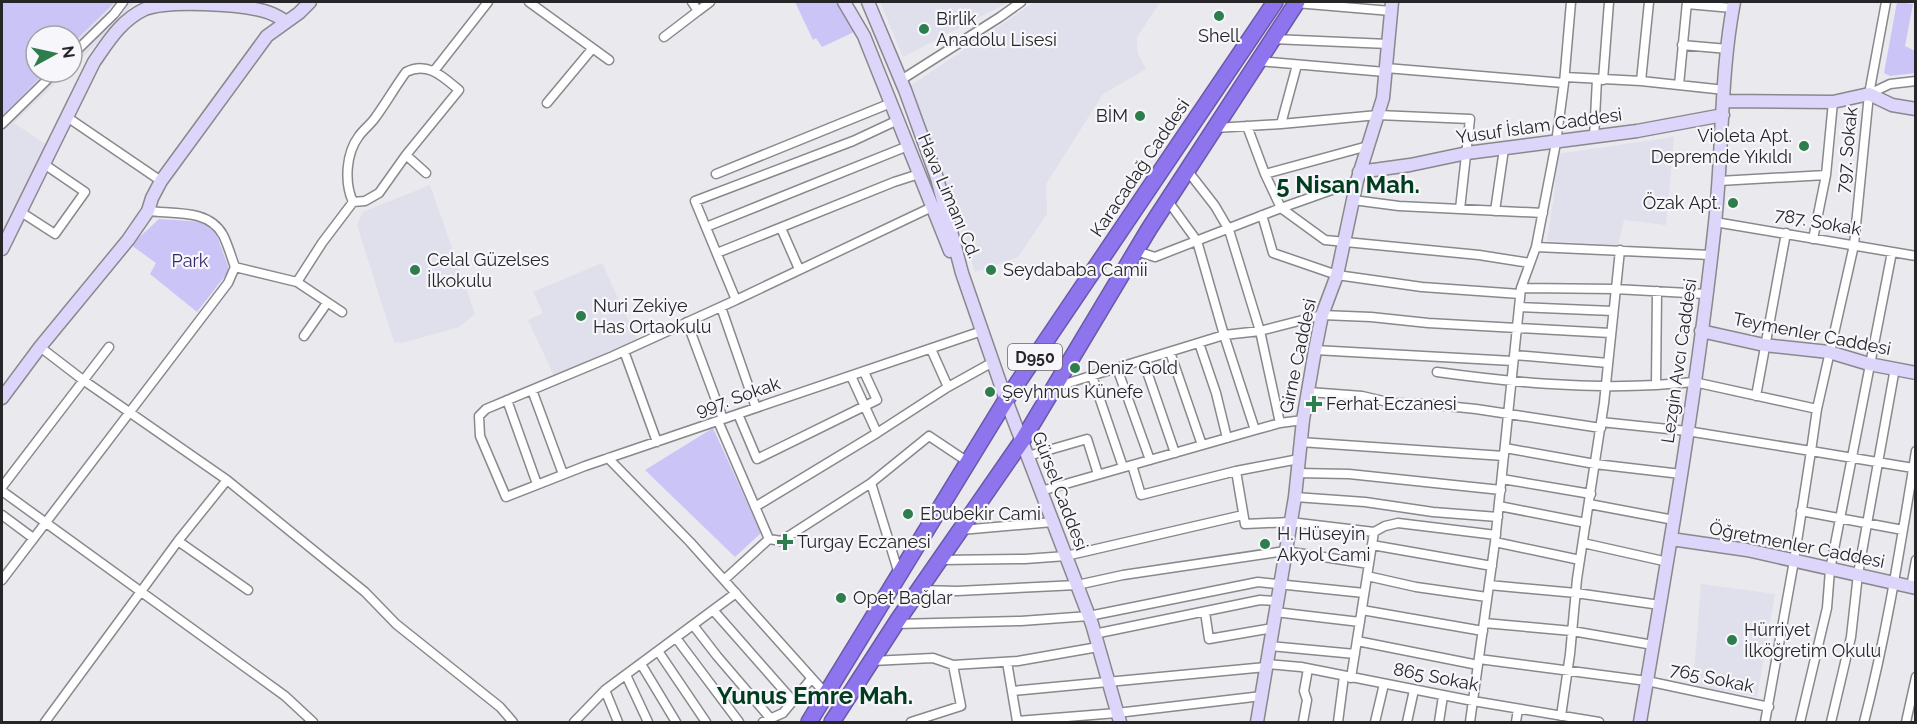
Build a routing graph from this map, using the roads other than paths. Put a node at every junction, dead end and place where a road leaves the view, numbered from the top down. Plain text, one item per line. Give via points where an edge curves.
1 (123, 2) edge
2 (310, 2) edge
3 (488, 2) edge
4 (528, 2) edge
5 (692, 2) edge
6 (710, 2) edge
7 (844, 2) edge
8 (868, 2) edge
9 (1021, 2) edge
10 (1275, 2) edge
11 (1296, 2) edge
12 (1571, 2) edge
13 (1609, 2) edge
14 (1649, 2) edge
15 (1886, 2) edge
16 (1687, 3) edge
17 (1733, 5) edge
18 (1391, 6) edge
19 (698, 11) junction
20 (285, 21) junction
21 (664, 37) dead end
22 (1273, 39) junction
23 (84, 43) edge
24 (1388, 44) junction
25 (1682, 45) junction
26 (592, 49) junction
27 (1728, 49) junction
28 (609, 60) dead end
29 (1258, 61) junction
30 (1298, 65) junction
31 (1385, 70) junction
32 (434, 71) junction
33 (901, 80) junction
34 (1565, 80) junction
35 (1600, 80) junction
36 (1641, 81) junction
37 (1916, 81) edge
38 (43, 84) edge
39 (1679, 85) junction
40 (1869, 94) junction
41 (1725, 96) junction
42 (1833, 102) junction
43 (547, 103) dead end
44 (891, 103) junction
45 (1916, 109) edge
46 (1378, 115) junction
47 (1723, 115) junction
48 (67, 117) junction
49 (898, 120) junction
50 (2, 124) edge
51 (1281, 124) junction
52 (1247, 126) junction
53 (1215, 128) junction
54 (1594, 138) junction
55 (1556, 143) junction
56 (908, 146) junction
57 (1368, 146) junction
58 (1504, 149) junction
59 (1467, 153) junction
60 (406, 155) junction
61 (44, 164) junction
62 (1187, 170) junction
63 (426, 173) dead end
64 (716, 174) dead end
65 (919, 174) junction
66 (1265, 174) junction
67 (1826, 175) junction
68 (1358, 176) junction
69 (161, 181) junction
70 (1719, 181) junction
71 (1353, 200) junction
72 (1168, 201) junction
73 (353, 202) junction
74 (932, 207) junction
75 (1281, 208) junction
76 (1460, 209) junction
77 (148, 211) junction
78 (1495, 211) junction
79 (21, 212) junction
80 (1543, 213) junction
81 (1262, 215) junction
82 (1715, 222) junction
83 (706, 227) junction
84 (781, 228) junction
85 (1228, 230) junction
86 (1786, 233) junction
87 (1813, 238) junction
88 (1197, 241) junction
89 (1343, 244) junction
90 (1854, 245) junction
91 (1536, 247) junction
92 (2, 249) edge
93 (1620, 250) junction
94 (1136, 251) junction
95 (1892, 252) junction
96 (717, 253) junction
97 (1711, 255) junction
98 (1916, 256) edge
99 (1530, 263) junction
100 (235, 267) junction
101 (799, 269) junction
102 (962, 273) junction
103 (1337, 275) junction
104 (297, 282) junction
105 (1615, 289) junction
106 (1521, 291) junction
107 (1657, 291) junction
108 (1706, 294) junction
109 (736, 300) junction
110 (327, 303) junction
111 (721, 307) junction
112 (1519, 307) junction
113 (1613, 311) junction
114 (342, 312) dead end
115 (1322, 315) junction
116 (687, 322) junction
117 (1517, 327) junction
118 (982, 331) junction
119 (1260, 331) junction
120 (1701, 331) junction
121 (1610, 333) junction
122 (1224, 335) junction
123 (304, 336) dead end
124 (1198, 343) junction
125 (1764, 345) junction
126 (40, 347) junction
127 (109, 347) dead end
128 (931, 349) junction
129 (1315, 350) junction
130 (624, 351) junction
131 (1170, 352) junction
132 (1829, 352) junction
133 (1514, 358) junction
134 (1143, 360) junction
135 (993, 362) junction
136 (1608, 363) junction
137 (1869, 364) junction
138 (1117, 368) junction
139 (1895, 368) junction
140 (864, 372) junction
141 (1437, 372) dead end
142 (1916, 373) edge
143 (851, 376) junction
144 (1092, 376) junction
145 (83, 380) junction
146 (1512, 382) junction
147 (1694, 382) junction
148 (1656, 385) junction
149 (948, 387) junction
150 (1054, 388) junction
151 (1606, 388) junction
152 (532, 390) junction
153 (1309, 392) junction
154 (1755, 396) junction
155 (2, 398) edge
156 (507, 400) junction
157 (1006, 400) junction
158 (863, 407) junction
159 (756, 408) junction
160 (1817, 409) junction
161 (130, 411) junction
162 (738, 414) junction
163 (1509, 414) junction
164 (720, 420) junction
165 (1303, 420) junction
166 (1280, 423) junction
167 (1601, 425) junction
168 (1255, 430) junction
169 (1687, 431) junction
170 (877, 433) junction
171 (1227, 438) junction
172 (1022, 441) junction
173 (1300, 441) junction
174 (657, 442) junction
175 (1202, 445) junction
176 (1810, 451) junction
177 (1916, 451) edge
178 (1505, 452) junction
179 (1175, 453) junction
180 (1028, 456) junction
181 (608, 458) junction
182 (1851, 458) junction
183 (1299, 459) junction
184 (1150, 460) junction
185 (968, 462) junction
186 (1879, 462) junction
187 (1595, 464) junction
188 (1127, 466) junction
189 (1913, 468) junction
190 (1236, 471) junction
191 (1296, 473) junction
192 (563, 474) junction
193 (1098, 474) junction
194 (1681, 474) junction
195 (1502, 479) junction
196 (227, 480) junction
197 (871, 483) junction
198 (537, 484) junction
199 (2, 489) edge
200 (1041, 490) junction
201 (1501, 490) junction
202 (1591, 494) junction
203 (1295, 497) junction
204 (1589, 504) junction
205 (1911, 504) edge
206 (1499, 506) junction
207 (755, 507) junction
208 (1802, 511) junction
209 (2, 515) edge
210 (1243, 515) junction
211 (1498, 517) junction
212 (1840, 518) junction
213 (1674, 520) junction
214 (1053, 522) junction
215 (1290, 522) junction
216 (1586, 523) junction
217 (1868, 523) junction
218 (45, 524) junction
219 (1903, 530) junction
220 (960, 531) junction
221 (1374, 532) junction
222 (33, 538) junction
223 (1495, 538) junction
224 (769, 539) junction
225 (1671, 539) junction
226 (178, 541) junction
227 (1583, 543) junction
228 (1372, 545) junction
229 (1285, 551) junction
230 (1066, 556) junction
231 (940, 560) junction
232 (1580, 560) junction
233 (1916, 560) edge
234 (1794, 561) junction
235 (1668, 562) junction
236 (1369, 564) junction
237 (1492, 566) junction
238 (1830, 570) junction
239 (899, 574) junction
240 (1858, 574) junction
241 (1367, 576) junction
242 (2, 580) edge
243 (724, 580) junction
244 (1280, 583) junction
245 (1895, 583) junction
246 (1077, 585) junction
247 (1489, 585) junction
248 (1913, 588) edge
249 (248, 590) dead end
250 (919, 590) junction
251 (139, 592) junction
252 (736, 593) junction
253 (1364, 593) junction
254 (1575, 593) junction
255 (1488, 597) junction
256 (1660, 605) junction
257 (1276, 607) junction
258 (713, 610) junction
259 (1362, 610) junction
260 (1205, 612) junction
261 (1089, 616) junction
262 (1360, 622) junction
263 (896, 624) junction
264 (693, 625) junction
265 (1483, 627) junction
266 (1273, 628) junction
267 (1572, 631) junction
268 (676, 638) junction
269 (1096, 640) junction
270 (1357, 641) junction
271 (1653, 645) junction
272 (1269, 646) junction
273 (658, 651) junction
274 (1355, 654) junction
275 (872, 661) junction
276 (1007, 662) junction
277 (1479, 662) junction
278 (641, 664) junction
279 (953, 665) junction
280 (1267, 665) junction
281 (1308, 669) junction
282 (1568, 670) junction
283 (626, 675) junction
284 (1347, 677) junction
285 (811, 679) junction
286 (1915, 679) edge
287 (1108, 681) junction
288 (1647, 681) junction
289 (1384, 684) junction
290 (605, 690) junction
291 (1414, 690) junction
292 (1012, 691) junction
293 (826, 694) junction
294 (1262, 696) junction
295 (1443, 696) junction
296 (793, 701) junction
297 (1473, 701) junction
298 (1769, 707) junction
299 (1518, 709) junction
300 (1561, 716) junction
301 (583, 718) edge
302 (1118, 718) edge
303 (1548, 718) edge
304 (767, 721) edge
305 (1583, 721) edge
306 (912, 722) edge
307 (45, 723) edge
308 (313, 723) edge
309 (513, 723) edge
310 (574, 723) edge
311 (618, 723) edge
312 (648, 723) edge
313 (676, 723) edge
314 (706, 723) edge
315 (739, 723) edge
316 (809, 723) edge
317 (832, 723) edge
318 (1257, 723) edge
319 (1303, 723) edge
320 (1338, 723) edge
321 (1375, 723) edge
322 (1407, 723) edge
323 (1439, 723) edge
324 (1470, 723) edge
325 (1516, 723) edge
326 (1599, 723) edge
327 (1640, 723) edge
328 (1765, 723) edge
329 (1800, 723) edge
330 (1831, 723) edge
331 (1864, 723) edge
332 (1906, 723) edge

1 - 23 street
2 - 20 street
3 - 32 street
4 - 26 street
5 - 19 street
6 - 19 street
7 - 44 street, Hava Limanı Cd. via 864,36
8 - 33 street, Hava Limanı Cd.
9 - 33 street
10 - 157 highway, Karacadağ Caddesi / D950
11 - 18 street
11 - 22 highway, D950
12 - 34 street
13 - 35 street
14 - 36 street
15 - 40 street, 797. Sokak
16 - 17 street
16 - 25 street
17 - 27 street, Lezgin Avcı Caddesi
18 - 24 street, Girne Caddesi
19 - 21 street
20 - 48 street via 266,11 231,6 164,4 145,9 126,21 111,38 94,62
20 - 69 street via 267,36
22 - 24 street
22 - 29 highway, D950
24 - 31 street, Girne Caddesi
25 - 27 street
25 - 39 street
26 - 28 street
26 - 43 street
27 - 41 street, Lezgin Avcı Caddesi
29 - 30 street
29 - 53 highway, D950
30 - 31 street
30 - 51 street
31 - 34 street
31 - 46 street, Girne Caddesi
32 - 60 street via 459,90
32 - 73 street via 423,67 406,72 358,137 350,154 347,180
33 - 102 street, Hava Limanı Cd. via 937,178
34 - 35 street
34 - 55 street
35 - 36 street
35 - 54 street
36 - 39 street
37 - 40 street via 1890,84
38 - 50 street
39 - 41 street
40 - 42 street
40 - 45 street via 1892,105
40 - 90 street, 797. Sokak
41 - 42 street
41 - 47 street, Lezgin Avcı Caddesi
42 - 67 street
44 - 49 street, Hava Limanı Cd.
44 - 64 street
46 - 51 street
46 - 57 street, Girne Caddesi
46 - 59 street via 1470,119
47 - 54 street, Yusuf İslam Caddesi
47 - 70 street, Lezgin Avcı Caddesi
48 - 61 street
48 - 69 street
49 - 56 street, Hava Limanı Cd.
49 - 83 street via 695,201
51 - 52 street
52 - 53 street
52 - 66 street
53 - 62 highway, D950
54 - 55 street, Yusuf İslam Caddesi
55 - 58 street, Yusuf İslam Caddesi
55 - 80 street
56 - 65 street, Hava Limanı Cd.
56 - 83 street
57 - 66 street
57 - 68 street, Girne Caddesi
58 - 59 street, Yusuf İslam Caddesi
58 - 78 street
59 - 68 street, Yusuf İslam Caddesi
59 - 76 street
60 - 63 street
60 - 73 street via 379,193
61 - 79 street
61 - 79 street via 85,192 55,234
62 - 72 highway, D950
62 - 85 street
65 - 74 street, Hava Limanı Cd.
65 - 84 street
66 - 75 street
67 - 70 street
67 - 87 street
68 - 71 street, Girne Caddesi
68 - 75 street
69 - 77 street
70 - 82 street, Lezgin Avcı Caddesi
71 - 76 street
71 - 89 street, Girne Caddesi
72 - 88 street
72 - 94 highway, D950
73 - 104 street
74 - 101 street
74 - 102 street, Hava Limanı Cd.
75 - 81 street
75 - 89 street via 1325,240
76 - 78 street
77 - 100 street via 198,215 212,220
77 - 126 street
78 - 80 street
79 - 92 street
80 - 91 street
81 - 85 street
81 - 103 street via 1273,253
82 - 86 street, 787. Sokak
82 - 97 street, Lezgin Avcı Caddesi
83 - 96 street
84 - 96 street
84 - 101 street
85 - 88 street
85 - 119 street
86 - 87 street, 787. Sokak
86 - 125 street
87 - 90 street, 787. Sokak
88 - 94 street via 1155,257
88 - 122 street
89 - 99 street
89 - 103 street, Girne Caddesi
90 - 95 street, 787. Sokak
90 - 132 street, 797. Sokak
91 - 93 street
91 - 99 street
93 - 97 street
93 - 105 street
94 - 150 highway, D950
95 - 98 street, 787. Sokak
95 - 137 street
96 - 109 street
97 - 108 street, Lezgin Avcı Caddesi
99 - 106 street
100 - 104 street
100 - 161 street via 228,283
101 - 109 street
102 - 118 street, Gürsel Caddesi
103 - 106 street via 1422,287
103 - 115 street, Girne Caddesi
104 - 110 street
105 - 106 street
105 - 107 street
105 - 113 street
106 - 112 street
107 - 108 street
107 - 148 street
108 - 120 street, Lezgin Avcı Caddesi
109 - 111 street
110 - 114 street
110 - 123 street
111 - 116 street
111 - 159 street
112 - 113 street
112 - 117 street
113 - 121 street
115 - 117 street
115 - 119 street
115 - 129 street, Girne Caddesi
116 - 130 street
116 - 164 street
117 - 121 street
117 - 133 street
118 - 128 street, 997. Sokak
118 - 135 street, Gürsel Caddesi
119 - 122 street
119 - 166 street
120 - 125 street, Teymenler Caddesi
120 - 147 street, Lezgin Avcı Caddesi
121 - 136 street
122 - 124 street
122 - 168 street
124 - 131 street
124 - 171 street
125 - 132 street, Teymenler Caddesi
125 - 154 street
126 - 145 street
126 - 155 street
127 - 145 street
128 - 140 street, 997. Sokak
128 - 149 street
129 - 133 street
129 - 153 street, Girne Caddesi
130 - 152 street
130 - 174 street
131 - 134 street
131 - 175 street
132 - 137 street, Teymenler Caddesi
132 - 160 street, 797. Sokak
133 - 136 street
133 - 146 street
134 - 138 street
134 - 179 street
135 - 149 street
135 - 157 street, Gürsel Caddesi
136 - 151 street
137 - 139 street, Teymenler Caddesi
137 - 182 street
138 - 144 street
138 - 184 street
139 - 142 street, Teymenler Caddesi
139 - 186 street
140 - 143 street, 997. Sokak
140 - 158 street via 877,399
141 - 146 street
143 - 158 street
143 - 159 street, 997. Sokak
144 - 150 street
144 - 188 street
145 - 161 street
145 - 199 street
146 - 151 street
146 - 163 street
147 - 148 street
147 - 154 street
147 - 169 street, Lezgin Avcı Caddesi
148 - 151 street
149 - 170 street
150 - 172 highway, D950
151 - 167 street
152 - 156 street
152 - 192 street
153 - 163 street
153 - 165 street, Girne Caddesi
154 - 160 street
156 - 198 street
156 - 198 street, 997. Sokak via 479,416 480,436 506,497
157 - 172 street, Gürsel Caddesi
157 - 185 highway, Karacadağ Caddesi / D950
158 - 162 street via 757,459
158 - 170 street
159 - 162 street, 997. Sokak
160 - 176 street, 797. Sokak
161 - 196 street
161 - 218 street
162 - 164 street, 997. Sokak
163 - 167 street
163 - 178 street
164 - 174 street, 997. Sokak
164 - 207 street
165 - 166 street
165 - 173 street, Girne Caddesi
166 - 168 street
167 - 169 street
167 - 187 street
168 - 171 street
169 - 176 street
169 - 194 street, Lezgin Avcı Caddesi
170 - 207 street
171 - 175 street
172 - 180 street, Gürsel Caddesi
172 - 220 highway, D950
173 - 178 street
173 - 183 street, Girne Caddesi
174 - 181 street, 997. Sokak
175 - 179 street
176 - 182 street
176 - 208 street, 797. Sokak
177 - 189 street
178 - 187 street
178 - 195 street
179 - 184 street
180 - 193 street via 1087,439
180 - 200 street, Gürsel Caddesi
181 - 192 street, 997. Sokak
181 - 243 street
182 - 186 street
182 - 212 street
183 - 190 street
183 - 191 street, Girne Caddesi
184 - 188 street
185 - 197 street via 929,436
185 - 239 highway, Karacadağ Caddesi / D950
186 - 189 street
186 - 217 street
187 - 194 street
187 - 202 street
188 - 190 street via 1141,495
188 - 193 street
189 - 205 street
190 - 210 street
191 - 201 street via 1360,475
191 - 203 street, Girne Caddesi
192 - 198 street, 997. Sokak
193 - 200 street
194 - 213 street, Lezgin Avcı Caddesi
195 - 201 street
195 - 202 street
196 - 226 street
196 - 309 street via 500,707
197 - 224 street via 781,541
197 - 239 street
199 - 218 street
200 - 214 street, Gürsel Caddesi
201 - 206 street
202 - 204 street
203 - 211 street
203 - 215 street, Girne Caddesi
204 - 213 street
204 - 216 street
205 - 219 street
206 - 211 street
206 - 216 street
207 - 224 street
208 - 212 street
208 - 234 street, 797. Sokak
209 - 222 street
210 - 215 street via 1245,524
210 - 230 street
211 - 223 street
212 - 217 street
212 - 238 street
213 - 225 street, Lezgin Avcı Caddesi
214 - 220 street
214 - 230 street, Gürsel Caddesi
215 - 221 street
215 - 229 street, Girne Caddesi
216 - 227 street
217 - 219 street
217 - 240 street
218 - 222 street
218 - 251 street
219 - 245 street
220 - 231 highway, D950
221 - 223 street via 1398,523
221 - 228 street
222 - 242 street
223 - 232 street
223 - 237 street
224 - 243 street
225 - 234 street, Öğretmenler Caddesi
225 - 235 street, Lezgin Avcı Caddesi
226 - 249 street
226 - 251 street
227 - 232 street
227 - 235 street
228 - 236 street
228 - 237 street
229 - 236 street
229 - 244 street, Girne Caddesi
229 - 246 street
230 - 231 street
230 - 246 street, Gürsel Caddesi
231 - 250 highway, D950
232 - 254 street
233 - 248 street
234 - 238 street, Öğretmenler Caddesi
234 - 298 street, 797. Sokak
235 - 256 street, Lezgin Avcı Caddesi
236 - 241 street
237 - 247 street
238 - 240 street, Öğretmenler Caddesi
238 - 329 street via 1827,608
239 - 293 highway, Karacadağ Caddesi / D950
240 - 245 street, Öğretmenler Caddesi
240 - 330 street via 1851,637
241 - 253 street
241 - 255 street
243 - 252 street
244 - 253 street
244 - 257 street, Girne Caddesi
244 - 261 street via 1258,582
245 - 248 street, Öğretmenler Caddesi
245 - 331 street
246 - 250 street
246 - 261 street, Gürsel Caddesi
247 - 254 street
247 - 255 street
250 - 263 highway, D950
251 - 307 street
251 - 308 street via 285,696
252 - 258 street
252 - 285 street
253 - 259 street
254 - 256 street
254 - 267 street
255 - 265 street
256 - 271 street, Lezgin Avcı Caddesi
257 - 260 street via 1260,600
257 - 262 street
257 - 266 street, Girne Caddesi
258 - 264 street
258 - 296 street
259 - 262 street
259 - 265 street
260 - 266 street via 1209,639
260 - 269 street
261 - 263 street
261 - 269 street, Gürsel Caddesi
262 - 270 street
263 - 275 highway, D950
264 - 268 street
264 - 304 street
265 - 267 street
265 - 277 street
266 - 272 street, Girne Caddesi
267 - 271 street
267 - 282 street
268 - 273 street
268 - 315 street
269 - 276 street
269 - 287 street, Gürsel Caddesi
270 - 274 street
270 - 277 street, 765 Sokak
271 - 288 street, Lezgin Avcı Caddesi
272 - 274 street
272 - 280 street, Girne Caddesi
273 - 278 street
273 - 314 street
274 - 284 street
275 - 279 street via 933,657
275 - 317 highway, D950
276 - 279 street
276 - 292 street
277 - 282 street, 765 Sokak
277 - 297 street
278 - 283 street
278 - 313 street
279 - 306 street via 961,706
280 - 281 street, 865 Sokak
280 - 287 street, 865 Sokak
280 - 294 street, Girne Caddesi
281 - 284 street, 865 Sokak
281 - 319 street
282 - 288 street, 765 Sokak
282 - 300 street
283 - 290 street
283 - 312 street
284 - 289 street, 865 Sokak
284 - 320 street
285 - 293 street
285 - 296 street
286 - 332 street
287 - 292 street, 865 Sokak
287 - 302 street, Gürsel Caddesi
288 - 298 street, 765 Sokak
288 - 327 street, Lezgin Avcı Caddesi
289 - 291 street, 865 Sokak
289 - 321 street
290 - 301 street
290 - 311 street
291 - 295 street, 865 Sokak
291 - 322 street
292 - 302 street via 1017,721
293 - 316 highway, Karacadağ Caddesi / D950
294 - 302 street
294 - 318 street, Girne Caddesi
295 - 297 street, 865 Sokak
295 - 323 street
296 - 304 street via 783,713
297 - 299 street, 865 Sokak
297 - 324 street
298 - 328 street, 797. Sokak
299 - 303 street, 865 Sokak
299 - 325 street
300 - 303 street, 865 Sokak
300 - 305 street, 865 Sokak
301 - 310 street
305 - 326 street, 865 Sokak

